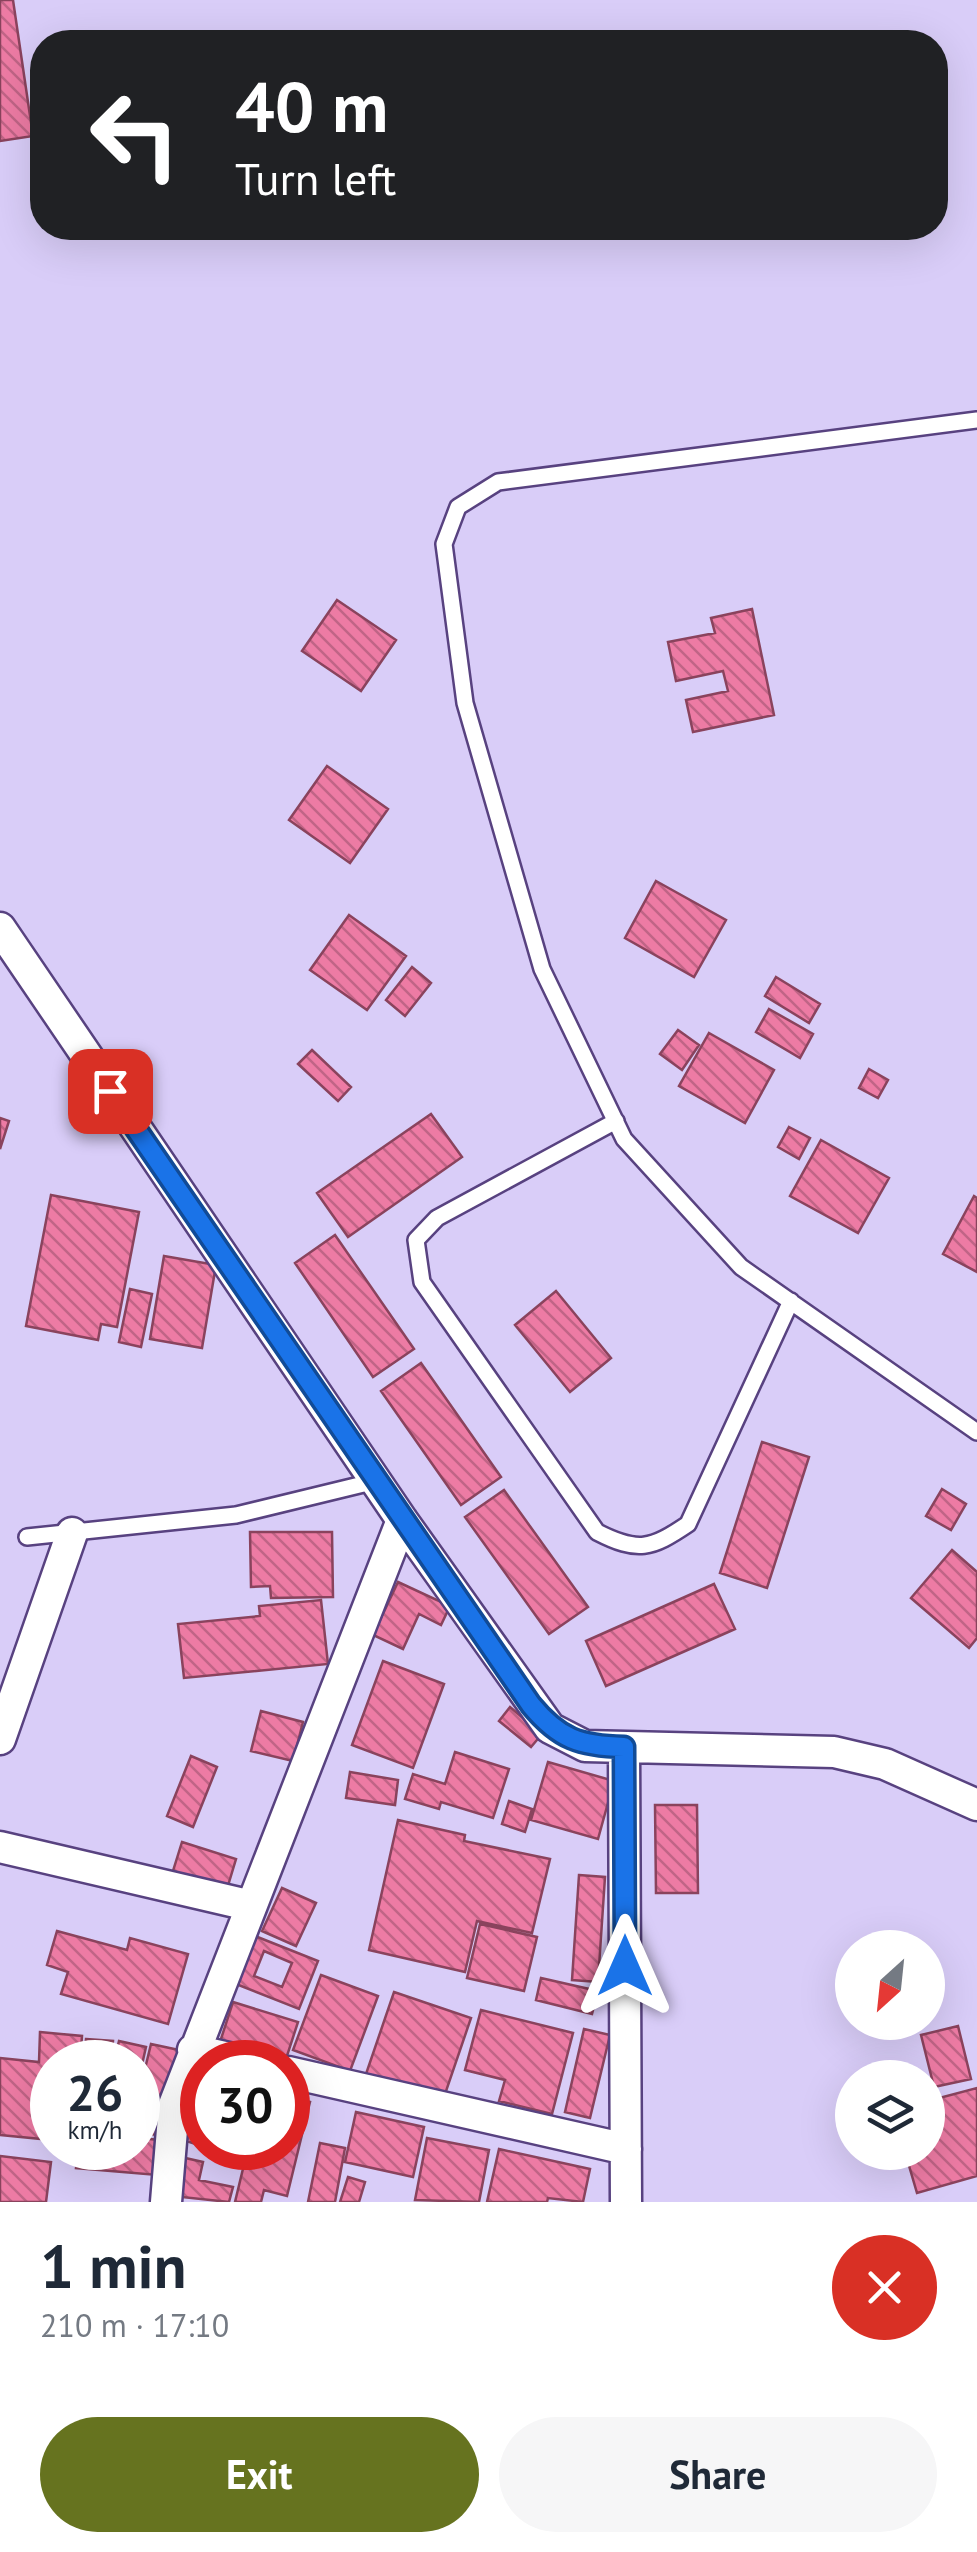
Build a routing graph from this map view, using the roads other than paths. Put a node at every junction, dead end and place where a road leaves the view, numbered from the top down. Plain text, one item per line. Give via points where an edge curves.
1 (977, 420) edge
2 (0, 928) edge
3 (616, 1121) junction
4 (791, 1302) junction
5 (977, 1432) edge
6 (376, 1481) junction
7 (402, 1520) junction
8 (72, 1533) junction
9 (27, 1537) dead end
10 (0, 1739) edge
11 (624, 1747) junction
12 (977, 1805) edge
13 (0, 1846) edge
14 (248, 1905) junction
15 (197, 2040) edge
16 (310, 2077) edge
17 (180, 2087) edge
18 (626, 2149) junction
19 (166, 2202) edge
20 (626, 2202) edge

1 - 3 lane via 498,482 458,507 444,544 466,703 542,970
2 - 6 street
3 - 4 lane via 624,1139 741,1266
3 - 4 lane via 437,1218 416,1240 422,1282 598,1532 628,1548 661,1542 688,1524
4 - 5 lane
6 - 7 street
6 - 8 lane via 236,1515
7 - 11 street via 550,1728 585,1746
7 - 14 street
8 - 9 lane
8 - 10 street
11 - 12 street via 834,1752 885,1764
11 - 18 street
13 - 14 street
14 - 15 street
16 - 18 street
17 - 19 street
18 - 20 street

